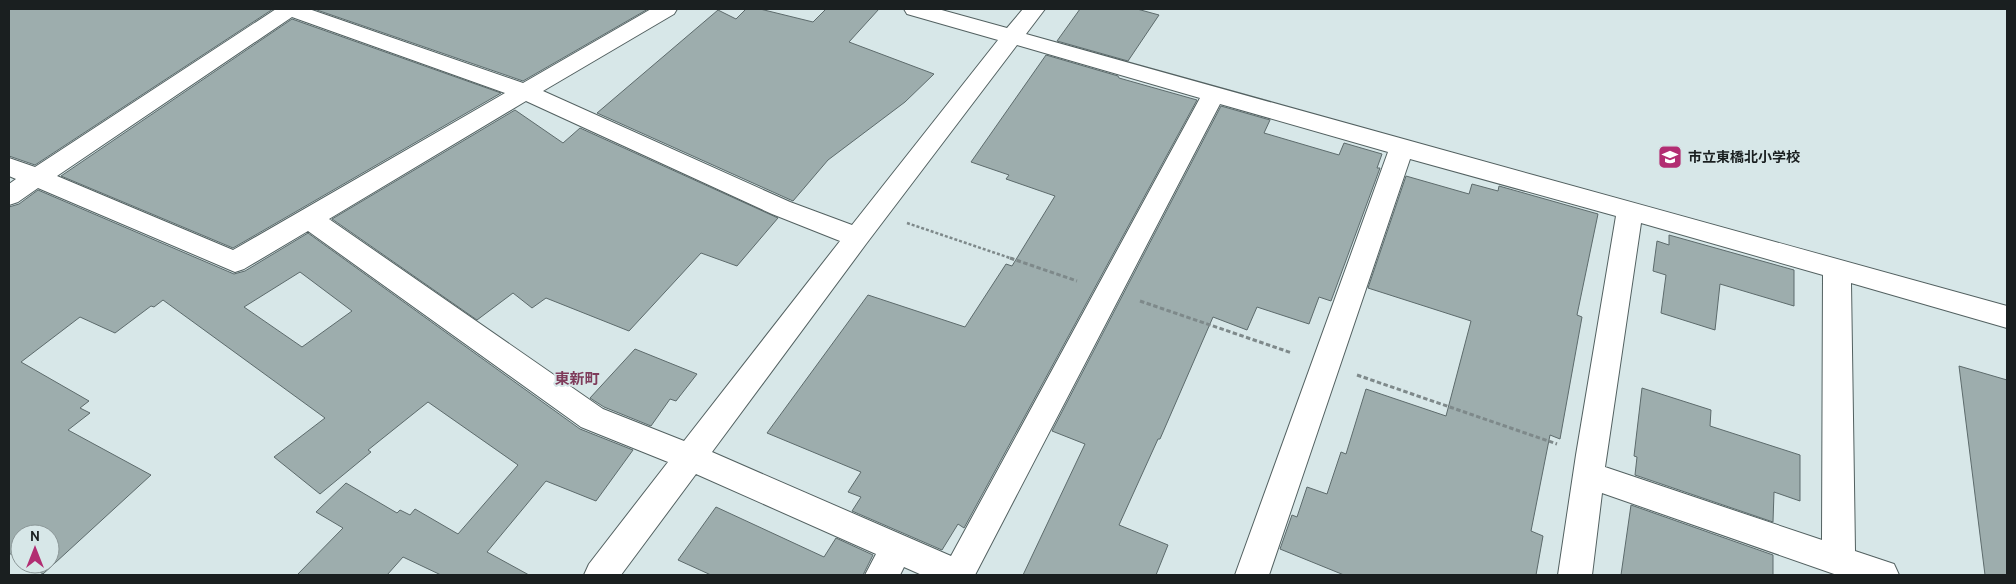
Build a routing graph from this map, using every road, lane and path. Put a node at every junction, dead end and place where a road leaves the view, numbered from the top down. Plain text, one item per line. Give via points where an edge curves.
1 (289, 9) edge
2 (666, 9) edge
3 (915, 9) edge
4 (1034, 9) edge
5 (1013, 36) junction
6 (525, 92) junction
7 (1214, 94) junction
8 (1402, 147) junction
9 (9, 166) edge
10 (36, 178) junction
11 (9, 196) edge
12 (1630, 210) junction
13 (877, 212) junction
14 (310, 219) junction
15 (857, 237) junction
16 (1837, 269) junction
17 (1109, 291) junction
18 (2007, 317) edge
19 (1326, 364) junction
20 (690, 458) junction
21 (1590, 465) junction
22 (1839, 561) junction
23 (889, 562) edge
24 (1876, 574) edge
25 (601, 575) edge
26 (1252, 575) edge
27 (1575, 575) edge

1 - 6 street
1 - 10 street
2 - 6 street
3 - 5 street
4 - 5 street
5 - 7 street
5 - 13 street
6 - 14 street
6 - 15 street via 781,208
7 - 8 street
7 - 17 street
8 - 12 street
8 - 19 street
9 - 10 street
10 - 11 street
10 - 14 street via 235,262
12 - 16 street
12 - 21 street
13 - 15 street
13 - 17 path
14 - 20 street via 592,418
15 - 20 street
16 - 18 street
16 - 22 street
17 - 19 path
17 - 23 street via 958,575
19 - 21 path
19 - 26 street
20 - 23 street
20 - 25 street
21 - 22 street
21 - 27 street
22 - 24 street

